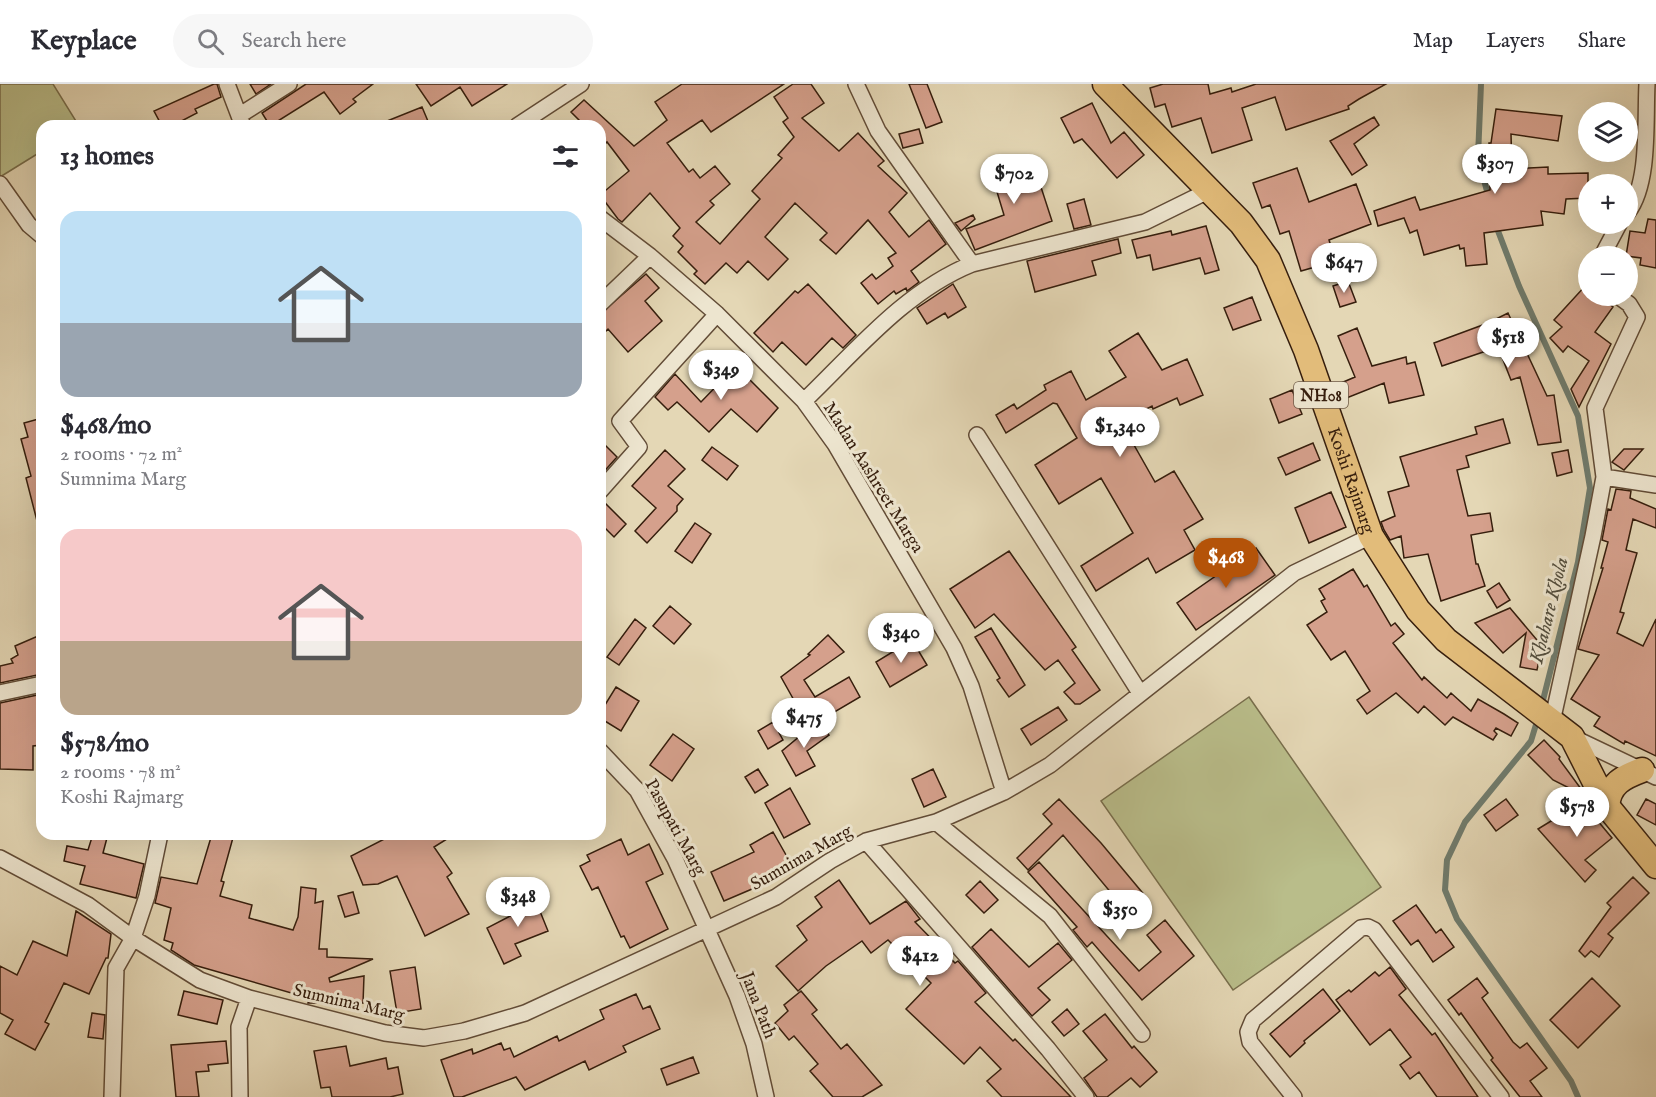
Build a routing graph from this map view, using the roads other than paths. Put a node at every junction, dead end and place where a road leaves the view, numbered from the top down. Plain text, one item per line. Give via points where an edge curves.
1 (227, 84) edge
2 (289, 84) edge
3 (582, 84) edge
4 (856, 84) edge
5 (1105, 84) edge
6 (1647, 84) edge
7 (241, 120) edge
8 (526, 120) edge
9 (0, 184) edge
10 (1638, 190) edge
11 (1208, 191) junction
12 (606, 223) edge
13 (36, 231) edge
14 (650, 256) junction
15 (972, 264) junction
16 (606, 298) edge
17 (1630, 306) edge
18 (717, 314) junction
19 (804, 401) junction
20 (977, 435) dead end
21 (1604, 477) junction
22 (606, 484) edge
23 (1656, 485) edge
24 (1371, 536) junction
25 (36, 685) edge
26 (0, 693) edge
27 (1140, 693) junction
28 (1543, 716) junction
29 (1572, 737) junction
30 (606, 757) edge
31 (1649, 773) edge
32 (1004, 792) junction
33 (1607, 807) junction
34 (936, 822) junction
35 (159, 840) edge
36 (866, 841) junction
37 (0, 858) edge
38 (1656, 866) edge
39 (705, 929) junction
40 (133, 938) junction
41 (249, 998) junction
42 (1142, 1034) dead end
43 (112, 1097) edge
44 (240, 1097) edge
45 (766, 1097) edge
46 (1086, 1097) edge
47 (1294, 1097) edge
48 (1501, 1097) edge

1 - 7 street
2 - 7 street
3 - 8 street
4 - 15 street via 878,131
5 - 11 main road, Koshi Rajmarg / NH08
6 - 10 street via 1643,173
9 - 13 street
11 - 15 street via 1145,222
11 - 24 main road, Koshi Rajmarg / NH08 via 1241,223 1268,260 1306,350
12 - 14 street, Madan Aashreet Marga
14 - 16 street
14 - 18 street, Madan Aashreet Marga
15 - 19 street via 945,275 904,306
17 - 21 street via 1637,317 1595,408
18 - 19 street, Madan Aashreet Marga
18 - 22 street via 620,421 639,447
19 - 32 street, Madan Aashreet Marga via 835,444 954,648 971,686
20 - 27 street
21 - 23 street
21 - 28 street via 1593,536
24 - 27 street, Sumnima Marg via 1294,573
24 - 28 main road, Koshi Rajmarg / NH08 via 1418,610 1446,640
25 - 26 street
27 - 32 street, Sumnima Marg via 1050,765
28 - 29 main road, Koshi Rajmarg / NH08
29 - 31 street
29 - 33 main road, Koshi Rajmarg / NH08
30 - 39 street, Pasupati Marg via 637,790 675,859
31 - 33 main road via 1620,780 1608,795
32 - 34 street, Sumnima Marg
33 - 38 main road, Koshi Rajmarg / NH08
34 - 36 street, Sumnima Marg
34 - 42 street via 1050,916
35 - 40 street
36 - 39 street, Sumnima Marg via 776,897
36 - 46 street via 1048,1048
37 - 40 street, Sumnima Marg via 88,905
39 - 41 street, Sumnima Marg via 525,1013 424,1038 385,1033
39 - 45 street, Jana Path via 737,996 754,1044
40 - 41 street, Sumnima Marg via 200,980
40 - 43 street via 116,968
41 - 44 street via 239,1027
47 - 48 street via 1250,1042 1248,1032 1253,1020 1361,928 1368,927

